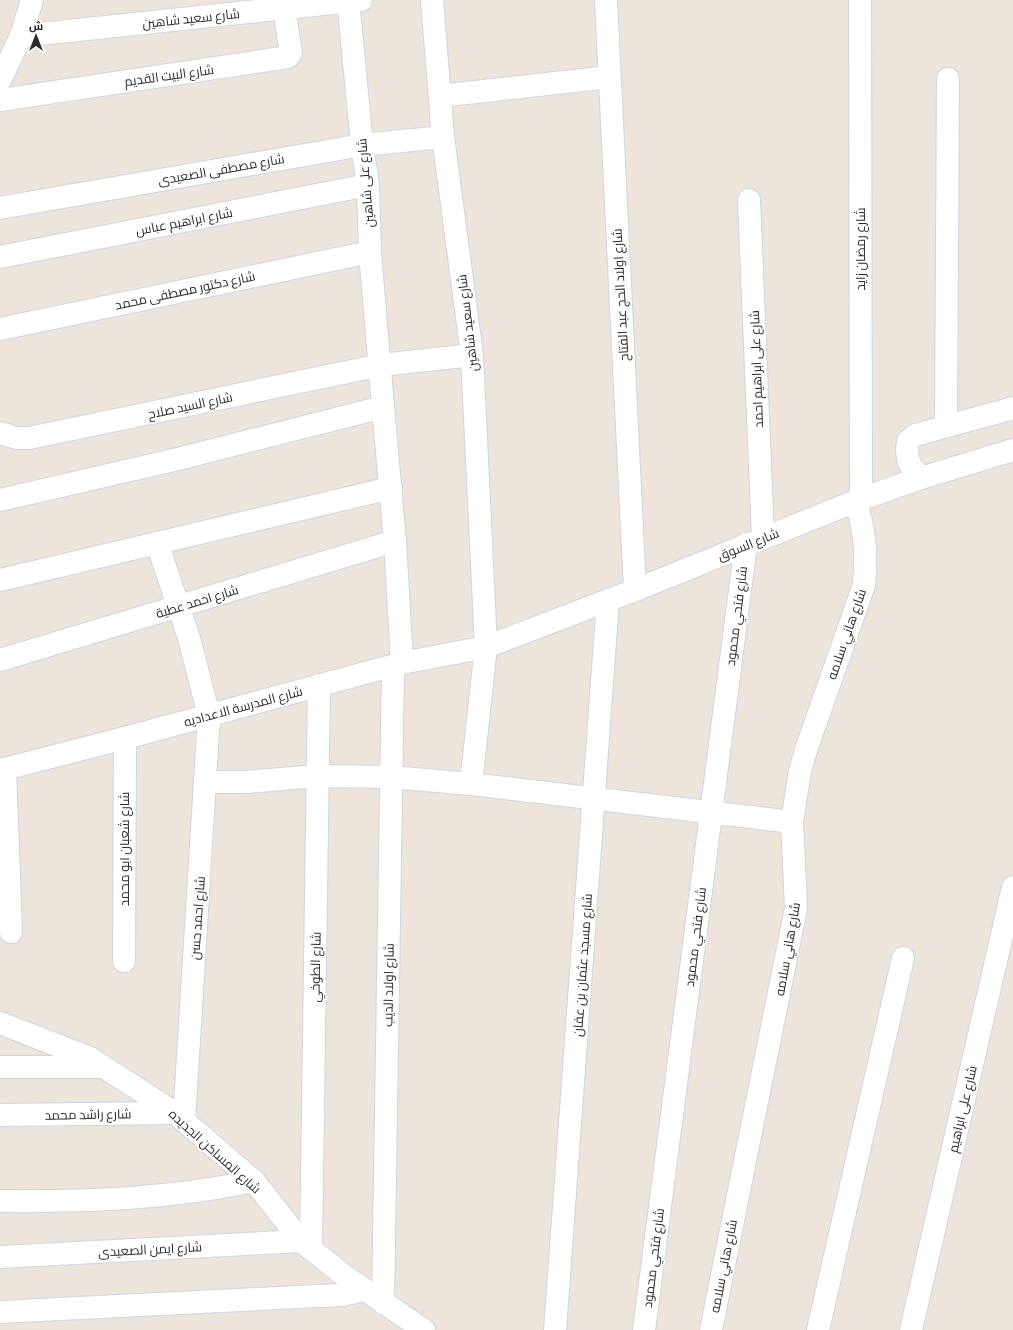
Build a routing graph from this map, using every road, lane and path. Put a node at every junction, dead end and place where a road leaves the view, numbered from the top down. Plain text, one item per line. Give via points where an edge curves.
1 (32, 0) edge
2 (352, 0) edge
3 (432, 0) edge
4 (606, 0) edge
5 (860, 0) edge
6 (284, 8) junction
7 (21, 36) junction
8 (609, 77) junction
9 (948, 79) dead end
10 (0, 80) edge
11 (440, 96) junction
12 (0, 100) edge
13 (443, 137) junction
14 (362, 145) junction
15 (368, 185) junction
16 (749, 200) dead end
17 (0, 208) edge
18 (370, 252) junction
19 (0, 257) edge
20 (0, 328) edge
21 (472, 355) junction
22 (381, 365) junction
23 (383, 407) junction
24 (1013, 408) edge
25 (946, 426) junction
26 (0, 433) edge
27 (1013, 450) edge
28 (921, 478) junction
29 (390, 488) junction
30 (0, 500) edge
31 (858, 500) junction
32 (395, 541) junction
33 (754, 541) junction
34 (157, 543) junction
35 (0, 580) edge
36 (635, 590) junction
37 (608, 600) junction
38 (178, 606) junction
39 (486, 647) junction
40 (0, 660) edge
41 (397, 664) junction
42 (319, 685) junction
43 (209, 716) junction
44 (125, 738) junction
45 (2, 770) edge
46 (317, 776) junction
47 (391, 777) junction
48 (205, 782) junction
49 (471, 784) junction
50 (594, 799) junction
51 (711, 812) junction
52 (792, 822) junction
53 (1013, 887) edge
54 (11, 932) dead end
55 (904, 958) dead end
56 (124, 960) dead end
57 (0, 1023) edge
58 (0, 1067) edge
59 (103, 1067) junction
60 (0, 1115) edge
61 (180, 1117) junction
62 (254, 1182) junction
63 (0, 1201) edge
64 (306, 1245) junction
65 (0, 1256) edge
66 (364, 1290) junction
67 (382, 1304) junction
68 (0, 1312) edge
69 (424, 1330) edge
70 (555, 1330) edge
71 (644, 1330) edge
72 (711, 1330) edge
73 (818, 1330) edge
74 (911, 1330) edge

1 - 7 street
2 - 6 street, شارع سعيد شاهين
2 - 14 street, شارع على شاهين
3 - 11 street, شارع سعيد شاهين
4 - 8 street, شارع اولاد الحج عبد الفتاح
5 - 31 street, شارع رمضان زايد
6 - 7 street, شارع سعيد شاهين
6 - 12 street, شارع البيت القديم via 291,53 288,57
7 - 10 street
8 - 11 street
8 - 36 street, شارع اولاد الحج عبد الفتاح
9 - 25 street
11 - 13 street, شارع سعيد شاهين
13 - 14 street, شارع مصطفى الصعيدى
13 - 21 street, شارع سعيد شاهين
14 - 15 street, شارع على شاهين
14 - 17 street, شارع مصطفى الصعيدى
15 - 18 street, شارع على شاهين
15 - 19 street, شارع ابراهيم عباس
16 - 33 street, شارع على ابراهيم احمد
18 - 20 street, شارع دكتور مصطفى محمد
18 - 22 street, شارع على شاهين
21 - 22 street, شارع السيد صلاح
21 - 39 street, شارع سعيد شاهين
22 - 23 street, شارع على شاهين
22 - 26 street, شارع السيد صلاح via 29,438 17,438
23 - 29 street, شارع على شاهين
23 - 30 street via 178,459
24 - 25 street
25 - 28 street via 916,435 908,441 906,454 911,467
27 - 28 street, شارع السوق
28 - 31 street, شارع السوق
29 - 32 street, شارع اولاد الديب
29 - 34 street
31 - 33 street, شارع السوق
31 - 52 street, شارع هاني سلامه via 866,557 864,585 807,747
32 - 38 street, شارع احمد عطية
32 - 41 street, شارع اولاد الديب
33 - 36 street, شارع السوق
33 - 51 street, شارع فتحي محمود
34 - 35 street
34 - 38 street, شارع احمد حسن
36 - 37 street, شارع السوق
37 - 39 street, شارع السوق
37 - 50 street, شارع مسجد عثمان بن عفان
38 - 40 street, شارع احمد عطية
38 - 43 street, شارع احمد حسن
39 - 41 street, شارع المدرسة الاعداديه
39 - 49 street, شارع سعيد شاهين
41 - 42 street, شارع المدرسة الاعداديه
41 - 47 street, شارع اولاد الديب
42 - 43 street, شارع المدرسة الاعداديه
42 - 46 street, شارع الطوخي
43 - 44 street, شارع المدرسة الاعداديه
43 - 48 street, شارع احمد حسن
44 - 45 street, شارع المدرسة الاعداديه
44 - 56 street, شارع شعبان ابو محمد
45 - 54 street
46 - 47 street
46 - 48 street via 247,782
46 - 64 street, شارع الطوخي
47 - 49 street
47 - 67 street, شارع اولاد الديب
48 - 61 street, شارع احمد حسن
49 - 50 street
50 - 51 street
50 - 70 street, شارع مسجد عثمان بن عفان
51 - 52 street
51 - 71 street, شارع فتحي محمود
52 - 72 street, شارع هاني سلامه via 796,908
53 - 74 street, شارع على ابراهيم
55 - 73 street
57 - 59 street, شارع المساكن الجديده via 90,1058
58 - 59 street
59 - 61 street, شارع المساكن الجديده
60 - 61 street, شارع راشد محمد
61 - 62 street, شارع المساكن الجديده
62 - 63 street via 214,1190 140,1197 71,1201
62 - 64 street, شارع المساكن الجديده
64 - 65 street, شارع ايمن الصعيدى
64 - 66 street, شارع المساكن الجديده
66 - 67 street, شارع المساكن الجديده
66 - 68 street via 342,1295
67 - 69 street, شارع المساكن الجديده

